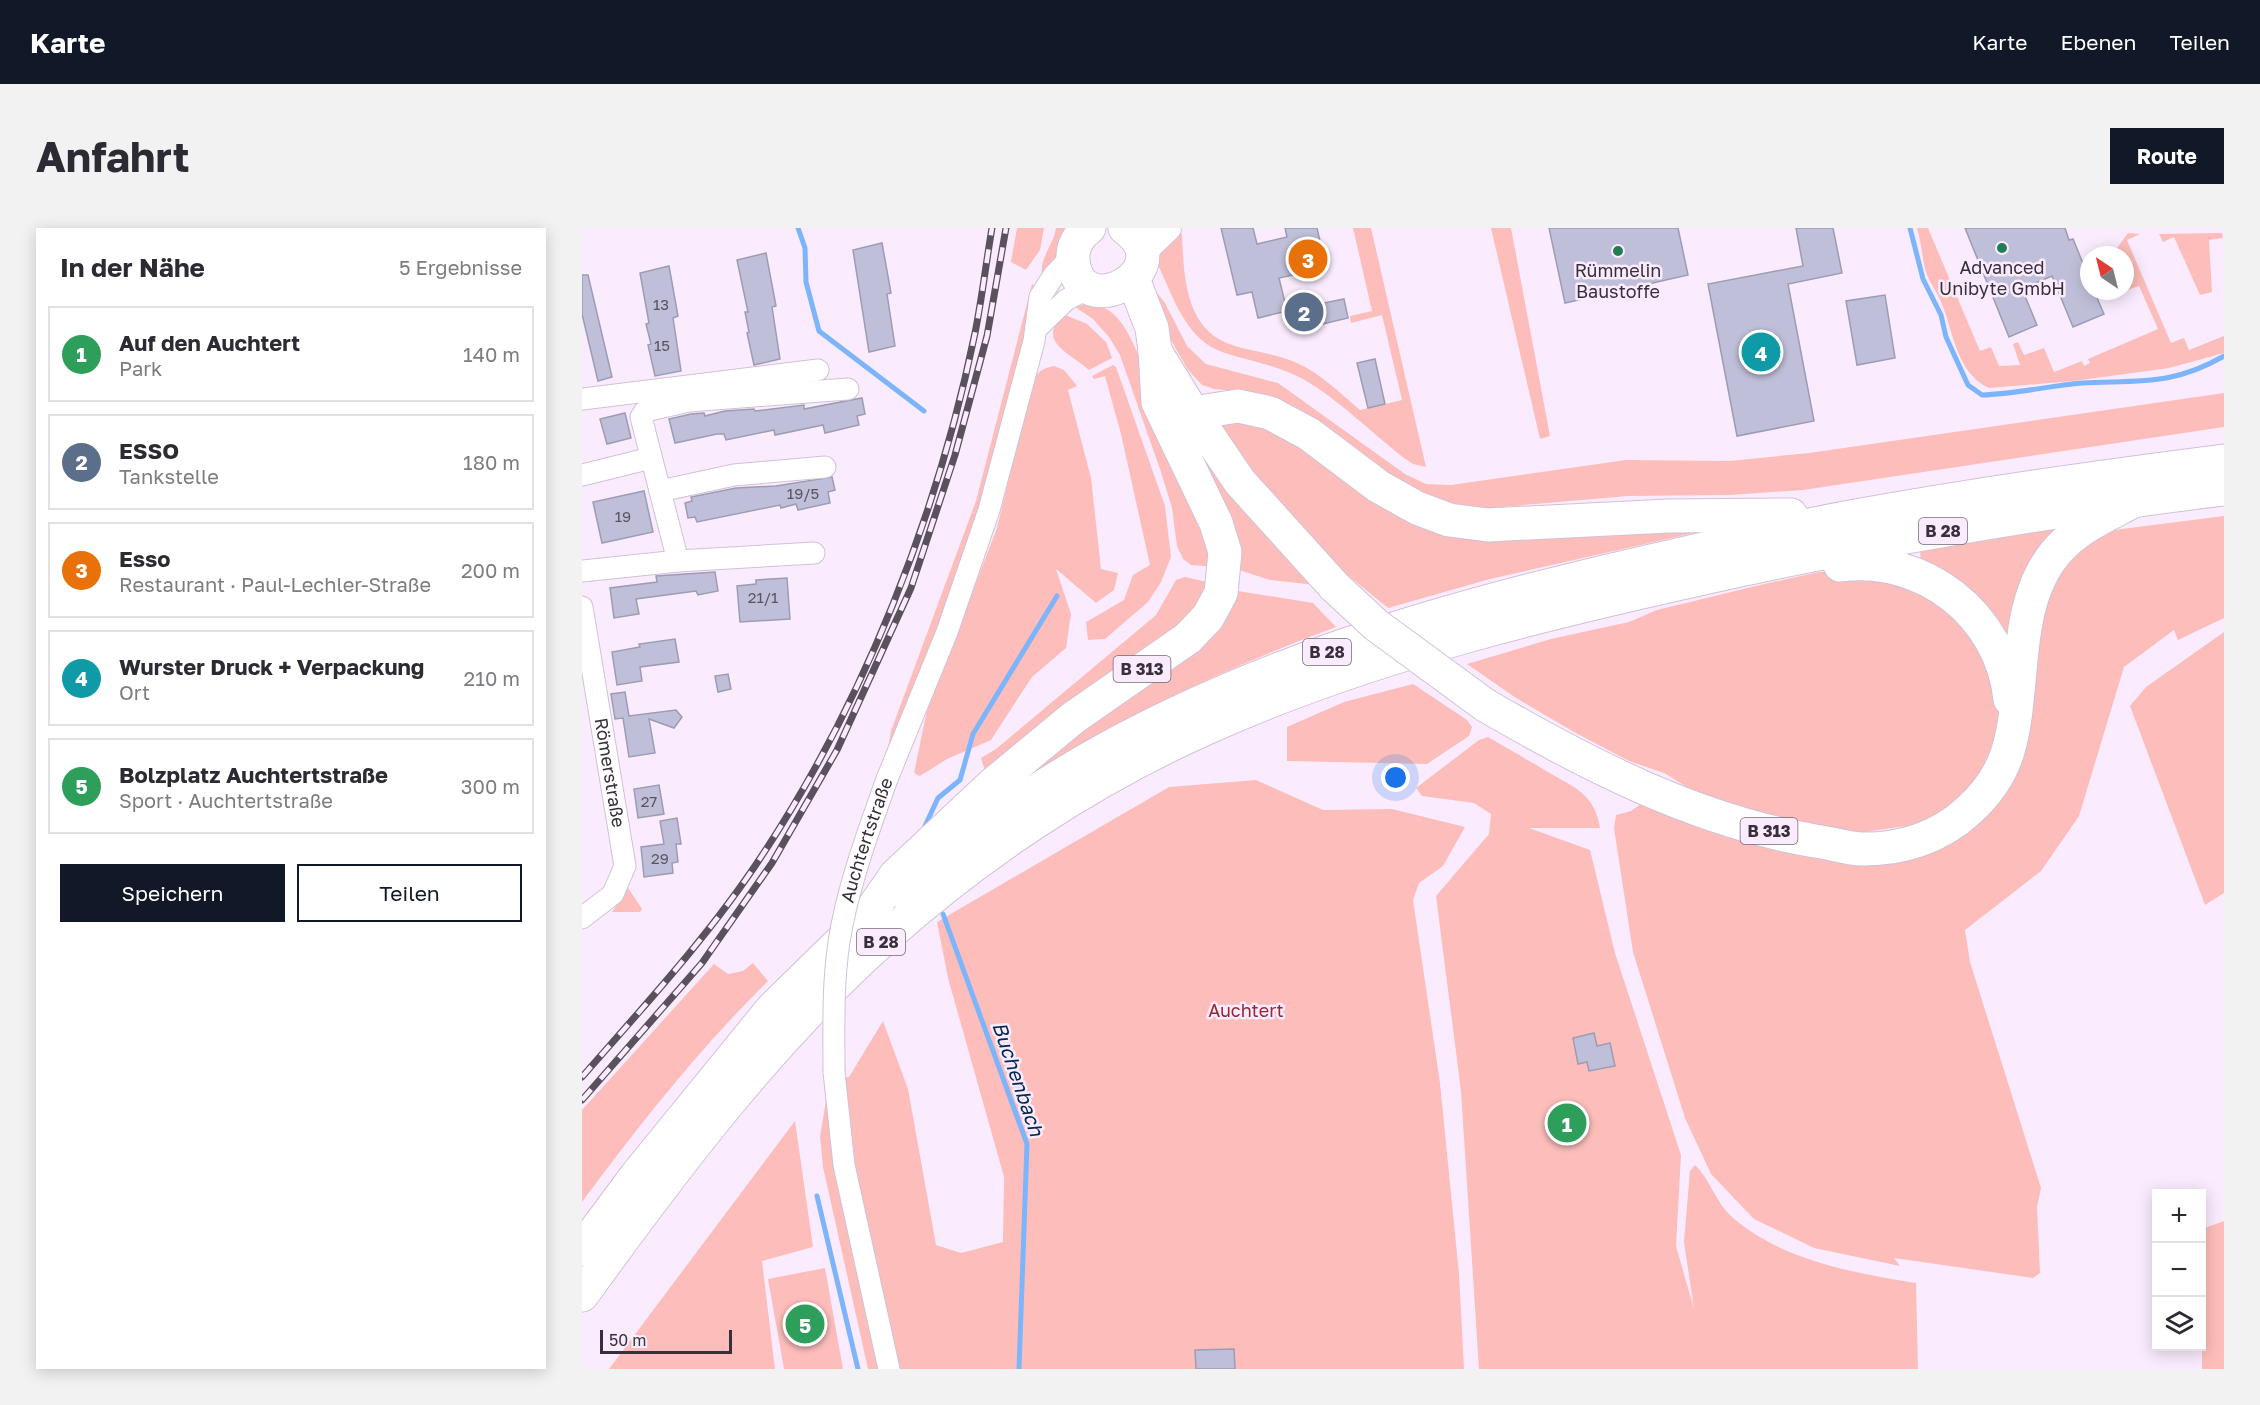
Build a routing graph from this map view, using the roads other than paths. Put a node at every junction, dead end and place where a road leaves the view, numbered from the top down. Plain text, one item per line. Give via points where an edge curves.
1 (1168, 228) edge
2 (1084, 235) edge
3 (1120, 268) edge
4 (1036, 330) junction
5 (1154, 349) junction
6 (818, 370) dead end
7 (848, 389) dead end
8 (582, 399) edge
9 (1193, 413) junction
10 (651, 458) junction
11 (2224, 461) edge
12 (825, 467) dead end
13 (582, 475) edge
14 (2224, 489) edge
15 (660, 491) junction
16 (2137, 499) junction
17 (1841, 519) junction
18 (814, 553) dead end
19 (678, 561) junction
20 (1749, 568) junction
21 (582, 571) edge
22 (582, 607) edge
23 (2012, 724) junction
24 (869, 914) junction
25 (582, 918) edge
26 (582, 1249) edge
27 (582, 1295) edge
28 (889, 1369) edge

1 - 3 street
2 - 3 main road via 1078,276
2 - 4 street, Auchtertstraße via 1040,297
3 - 4 street via 1066,300
3 - 5 main road, B 313 via 1137,335
4 - 28 street, Auchtertstraße, bridge via 989,510 948,632 859,858 842,925 834,983 834,1072 844,1165
5 - 9 main road, B 313
5 - 24 main road, B 313 via 1158,402 1216,523 1225,552 1221,593 1208,617 1188,638 1073,718 992,785 896,875
6 - 8 street
7 - 10 street via 689,401 645,411 641,417
9 - 17 main road via 1238,406 1270,413 1309,434 1378,486 1449,520 1488,525 1668,516 1794,515
9 - 23 main road, B 313, bridge via 1240,482 1335,587 1376,625 1485,705 1556,747 1639,786 1752,827 1860,849 1899,846 1926,839 1953,825 1979,801 1997,776 2008,751
10 - 13 street
10 - 15 street
11 - 17 main road, B 28 via 1971,496
12 - 15 street via 734,475
14 - 16 main road, B 28
15 - 19 street
16 - 20 main road, B 28
16 - 23 main road via 2068,540 2046,568 2030,605
17 - 24 main road, B 28 via 1597,573 1452,612 1262,676 1098,754 1008,809
18 - 19 street
19 - 21 street
20 - 23 main road, B 313 via 1864,562 1900,567 1939,585 1966,606 1990,636 2008,677
20 - 27 main road, B 28 via 1480,632 1351,672 1201,730 1020,833 958,876 885,937 792,1030 657,1191
22 - 25 street, Römerstraße via 625,866 613,894
24 - 26 main road, B 28 via 772,1009

